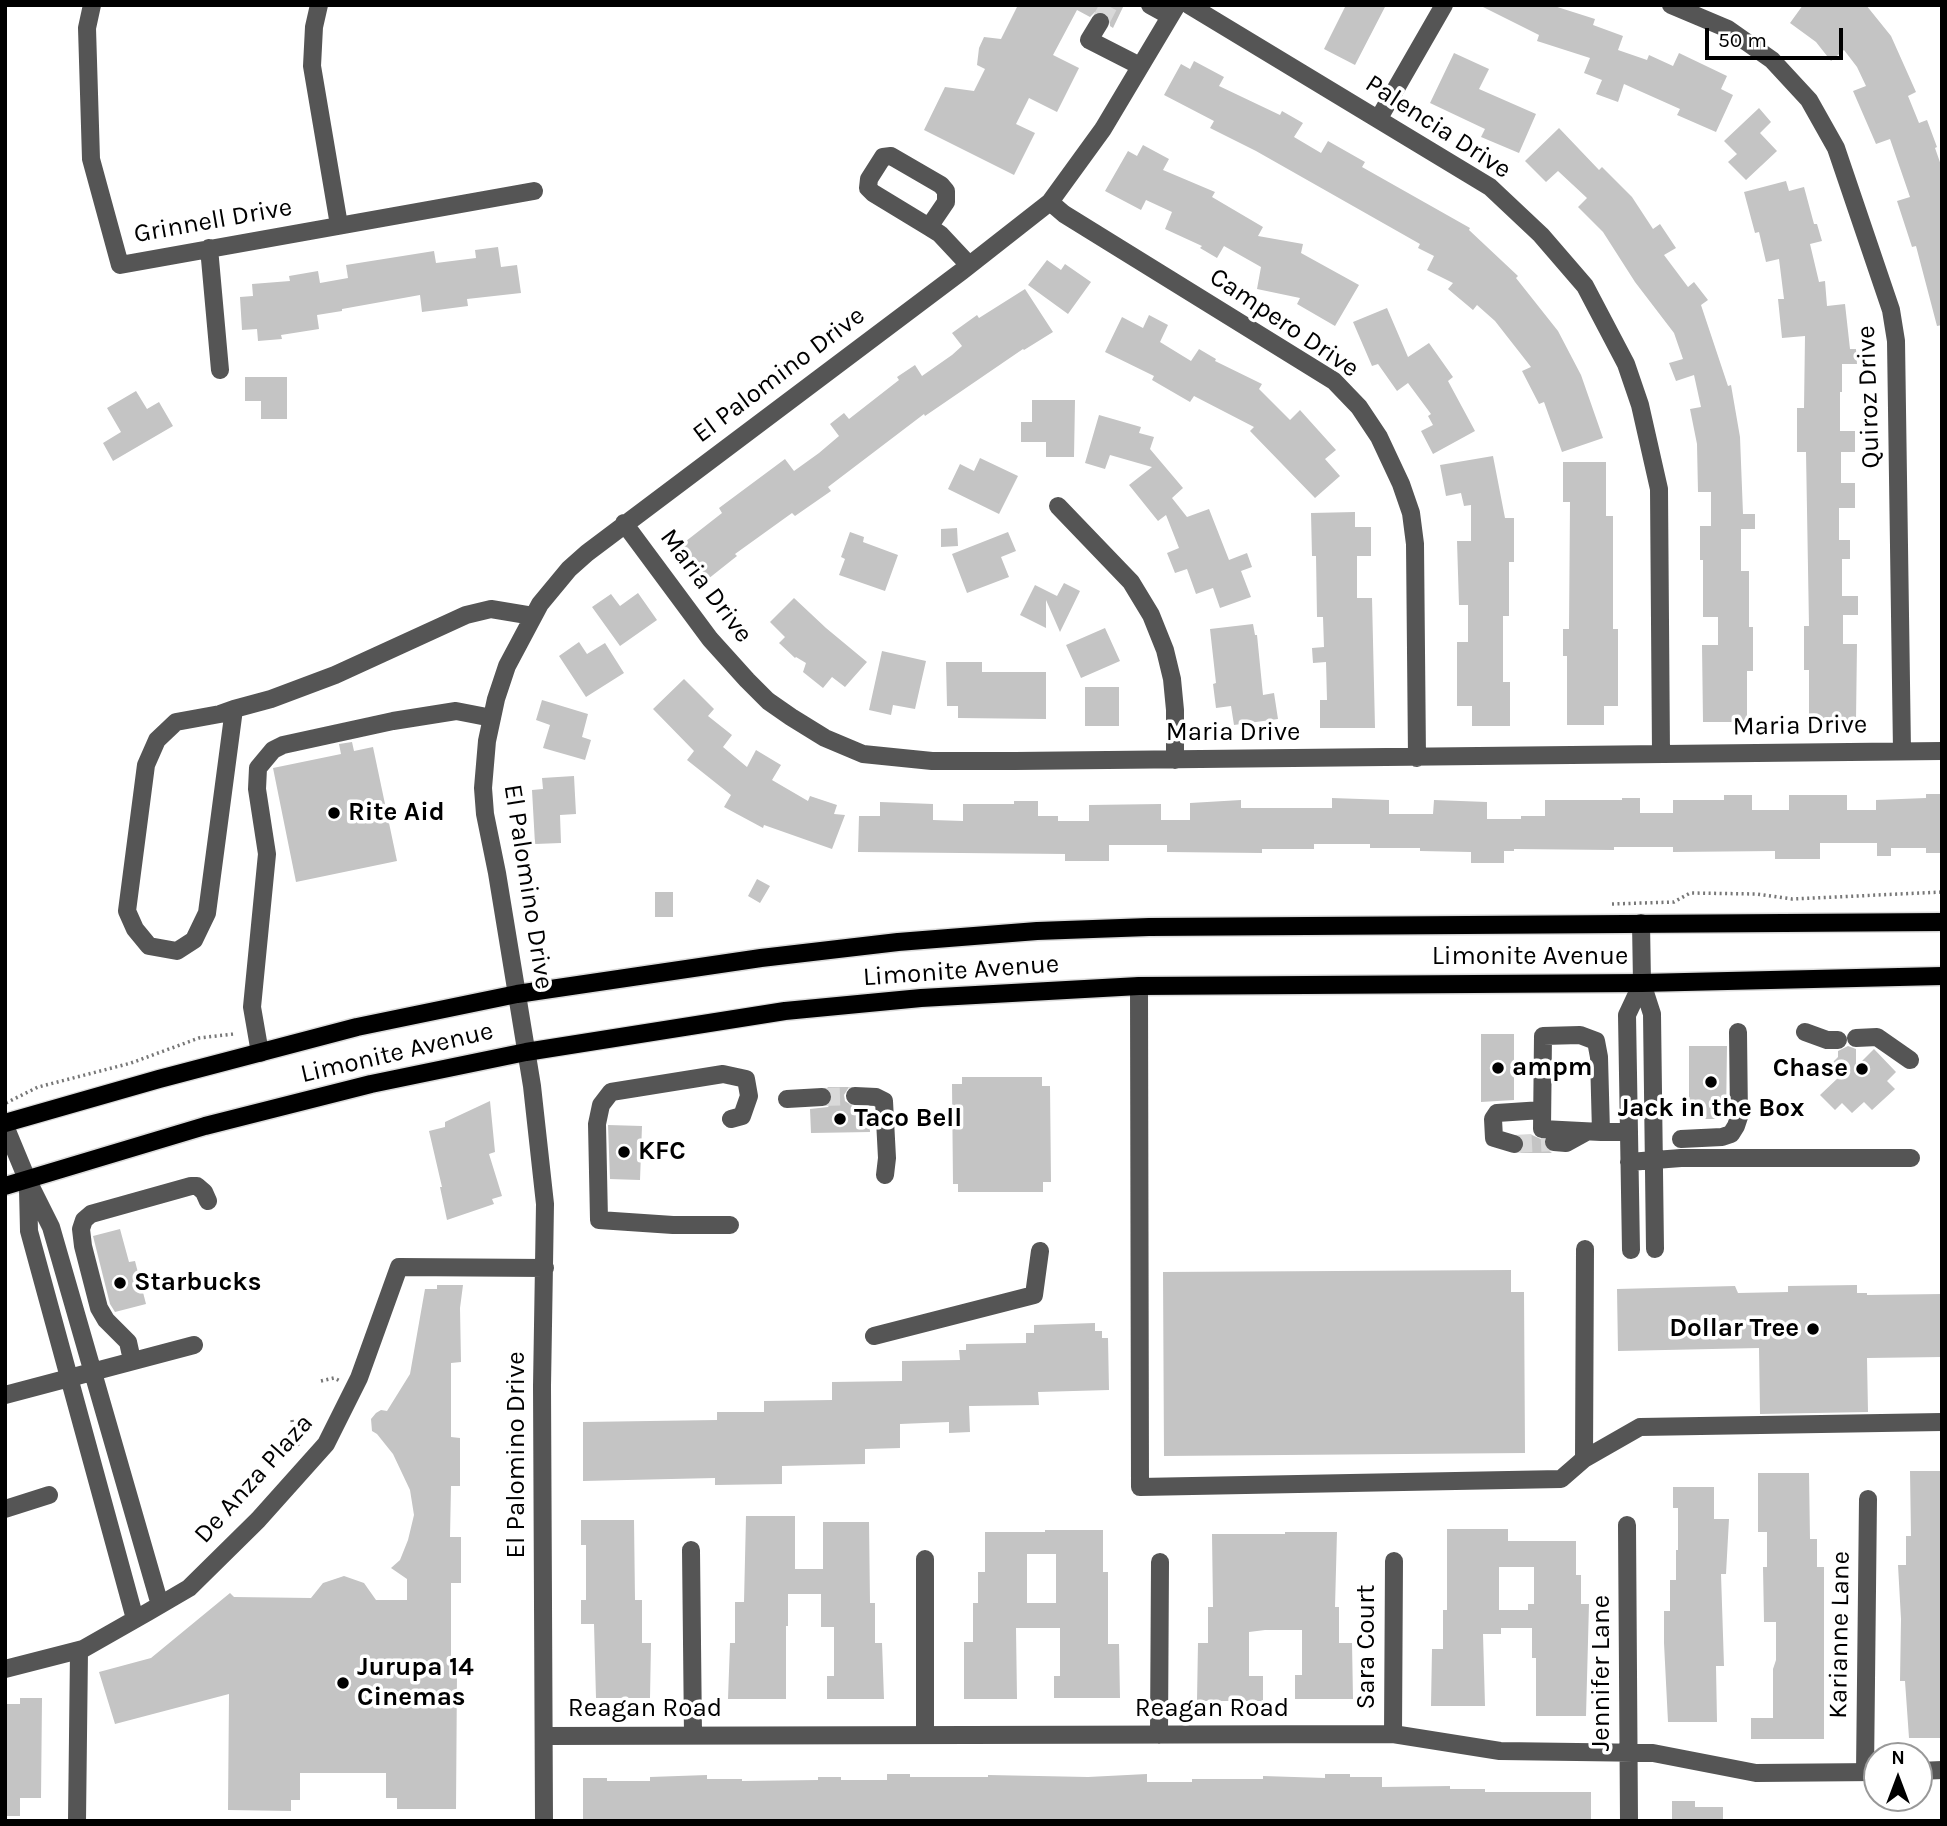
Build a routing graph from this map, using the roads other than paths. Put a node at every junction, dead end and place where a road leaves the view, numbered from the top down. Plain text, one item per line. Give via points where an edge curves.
1 (92, 5) edge
2 (319, 5) edge
3 (1150, 5) edge
4 (1189, 5) edge
5 (1444, 5) edge
6 (1671, 5) edge
7 (1173, 11) edge
8 (1100, 22) tunnel mouth
9 (1140, 66) junction
10 (1379, 118) junction
11 (534, 191) dead end
12 (1050, 202) junction
13 (339, 225) junction
14 (929, 228) junction
15 (209, 248) junction
16 (970, 265) junction
17 (220, 370) dead end
18 (1058, 506) dead end
19 (624, 523) junction
20 (533, 616) junction
21 (234, 709) junction
22 (492, 718) junction
23 (1902, 751) junction
24 (1942, 751) edge
25 (1661, 754) junction
26 (1417, 758) junction
27 (1175, 760) junction
28 (1942, 922) edge
29 (1641, 923) junction
30 (1942, 976) edge
31 (1642, 983) junction
32 (1139, 986) junction
33 (517, 994) junction
34 (1738, 1032) dead end
35 (1805, 1032) dead end
36 (526, 1052) junction
37 (260, 1053) junction
38 (1599, 1057) junction
39 (1628, 1058) junction
40 (1910, 1060) dead end
41 (856, 1096) tunnel mouth
42 (822, 1097) tunnel mouth
43 (787, 1099) dead end
44 (1542, 1110) junction
45 (731, 1119) dead end
46 (5, 1124) edge
47 (1594, 1132) junction
48 (1629, 1132) junction
49 (1681, 1139) dead end
50 (1554, 1142) tunnel mouth
51 (1514, 1144) dead end
52 (1911, 1158) dead end
53 (1654, 1160) junction
54 (1629, 1162) junction
55 (885, 1175) dead end
56 (27, 1179) junction
57 (5, 1186) edge
58 (208, 1201) dead end
59 (730, 1225) dead end
60 (1585, 1249) dead end
61 (1655, 1249) dead end
62 (1631, 1250) dead end
63 (1040, 1251) dead end
64 (545, 1268) junction
65 (874, 1336) dead end
66 (194, 1345) dead end
67 (132, 1360) junction
68 (93, 1370) junction
69 (69, 1377) junction
70 (5, 1395) edge
71 (1942, 1422) edge
72 (1584, 1459) junction
73 (49, 1495) dead end
74 (1868, 1499) dead end
75 (5, 1509) edge
76 (1627, 1525) dead end
77 (691, 1550) dead end
78 (925, 1559) dead end
79 (1394, 1561) dead end
80 (1160, 1562) dead end
81 (160, 1605) junction
82 (135, 1619) junction
83 (79, 1651) junction
84 (5, 1669) edge
85 (1393, 1734) junction
86 (693, 1735) junction
87 (925, 1735) junction
88 (1159, 1735) junction
89 (544, 1736) junction
90 (1871, 1742) edge
91 (1628, 1752) junction
92 (1863, 1772) edge
93 (76, 1821) edge
94 (544, 1821) edge
95 (1629, 1821) edge

1 - 15 street, Grinnell Drive via 87,28 91,159 120,265
2 - 13 street via 312,66
3 - 7 street
4 - 10 street, Palencia Drive
5 - 10 street
6 - 23 street, Quiroz Drive via 1728,29 1772,60 1809,100 1836,148 1891,310 1896,341
7 - 9 street, El Palomino Drive
8 - 9 street via 1089,40
9 - 12 street, El Palomino Drive via 1103,129
10 - 25 street, Palencia Drive via 1490,187 1541,234 1585,286 1626,364 1659,489
11 - 13 street, Grinnell Drive
12 - 16 street, El Palomino Drive
12 - 26 street, Campero Drive via 1334,381 1379,437 1411,513
13 - 15 street, Grinnell Drive
14 - 14 street via 868,188 883,157 891,156 946,191 946,202
14 - 16 street
15 - 17 street
16 - 19 street, El Palomino Drive
18 - 27 street via 1131,582 1151,615 1172,679
19 - 20 street, El Palomino Drive via 569,569
19 - 27 street, Maria Drive via 710,639 747,680 768,701 825,738 863,754 909,760
20 - 21 street via 491,609 466,615 335,675
20 - 22 street, El Palomino Drive via 507,666
21 - 21 street via 176,722 157,740 146,765 127,911 149,946 177,950 194,940 206,913
22 - 33 street, El Palomino Drive via 483,788 485,814
22 - 37 street via 456,711 283,745 258,768 267,854 252,1007
23 - 24 street, Maria Drive
23 - 25 street, Maria Drive
25 - 26 street, Maria Drive
26 - 27 street, Maria Drive
28 - 29 main road, Limonite Avenue
29 - 31 street
29 - 33 main road, Limonite Avenue via 1149,926 1037,931 761,958
30 - 31 main road, Limonite Avenue
31 - 32 main road, Limonite Avenue
31 - 39 street via 1627,1015
31 - 53 street via 1652,1014
32 - 36 main road, Limonite Avenue via 785,1011
32 - 72 street via 1140,1487 1561,1479
33 - 36 street, El Palomino Drive
33 - 37 main road, Limonite Avenue via 357,1027
34 - 49 street via 1736,1126 1722,1138
35 - 40 street via 1828,1040 1877,1037
36 - 56 main road, Limonite Avenue via 264,1110
36 - 64 street, El Palomino Drive via 545,1203
37 - 46 main road, Limonite Avenue
38 - 39 street
38 - 44 street via 1596,1041 1580,1035 1543,1036
38 - 47 street
39 - 48 street
41 - 55 street via 884,1101
42 - 43 street
44 - 47 street via 1542,1129
44 - 51 street via 1497,1113 1494,1138
45 - 59 street via 741,1116 750,1096 746,1079 723,1074 611,1092 601,1105 597,1124 599,1220
46 - 56 street
47 - 48 street
47 - 50 street via 1566,1143
48 - 54 street
52 - 53 street
53 - 54 street
53 - 61 street
54 - 62 street
56 - 57 main road, Limonite Avenue
56 - 68 street via 51,1227
56 - 69 street via 29,1231
58 - 67 street via 204,1192 191,1186 91,1214 84,1220 83,1246 99,1308 128,1342
60 - 72 street
63 - 65 street via 1034,1296
64 - 81 street, De Anza Plaza via 399,1267 359,1378 326,1444 189,1588
64 - 89 street, El Palomino Drive
66 - 67 street
67 - 68 street
68 - 69 street
68 - 81 street
69 - 70 street
69 - 82 street
71 - 72 street via 1640,1427
73 - 75 street
74 - 90 street, Karianne Lane
76 - 91 street, Jennifer Lane
77 - 86 street
78 - 87 street
79 - 85 street, Sara Court
80 - 88 street
81 - 82 street, De Anza Plaza
82 - 83 street, De Anza Plaza
83 - 84 street, De Anza Plaza
83 - 93 street
85 - 88 street, Reagan Road
85 - 91 street, Reagan Road via 1500,1751
86 - 87 street, Reagan Road
86 - 89 street, Reagan Road
87 - 88 street, Reagan Road
89 - 94 street, El Palomino Drive
91 - 92 street, Reagan Road via 1679,1756 1756,1773
91 - 95 street, Jennifer Lane

